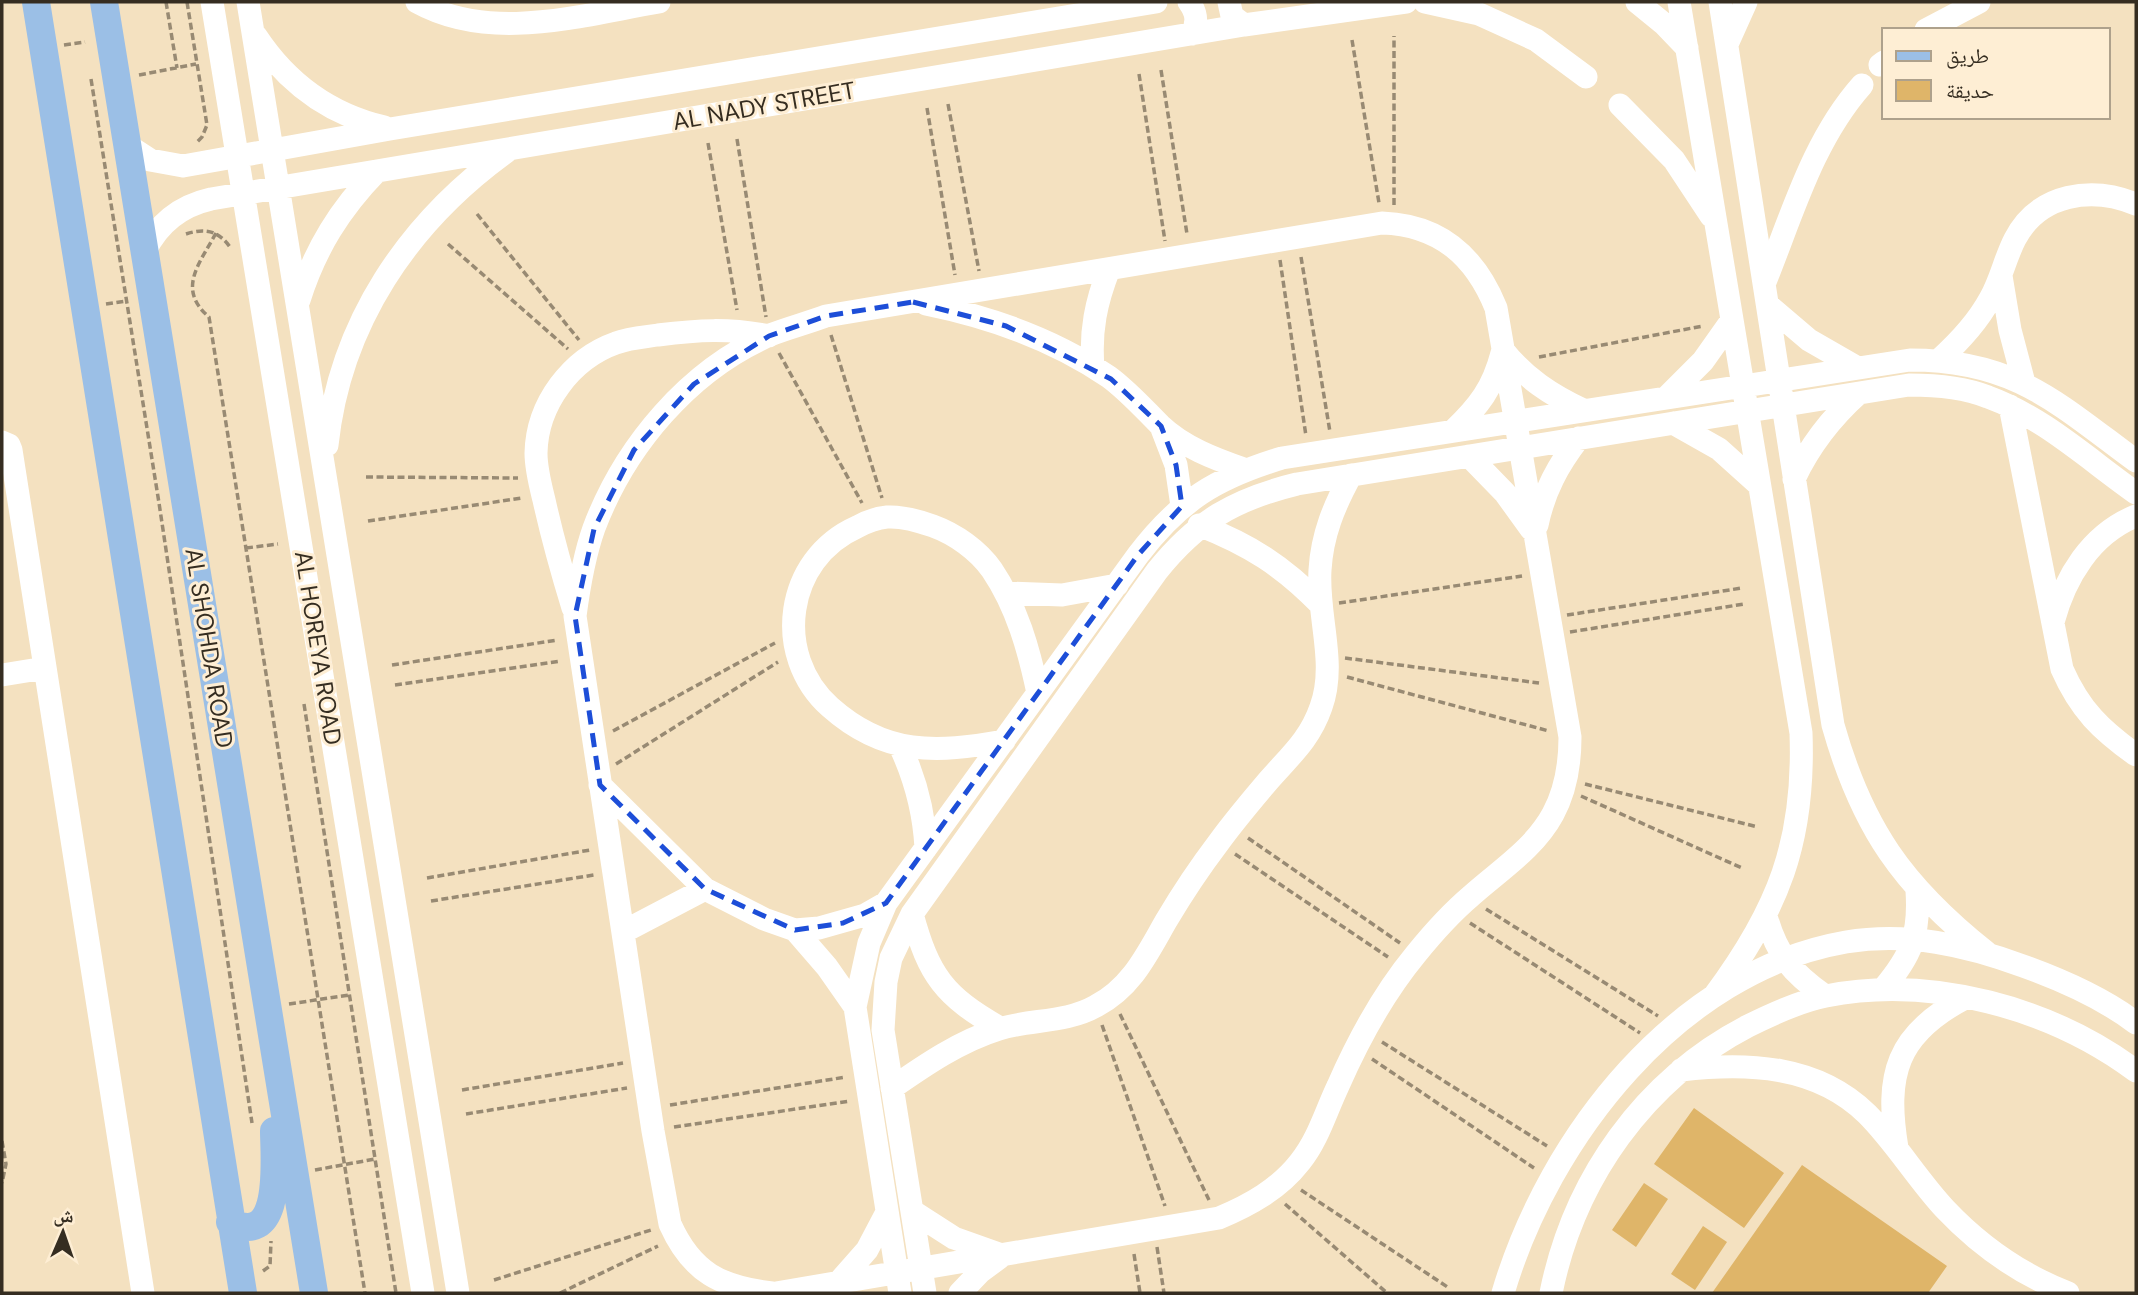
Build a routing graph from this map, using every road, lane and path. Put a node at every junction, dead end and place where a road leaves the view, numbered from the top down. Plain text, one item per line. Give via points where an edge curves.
1 (36, 2) edge
2 (104, 2) edge
3 (166, 2) edge
4 (187, 2) edge
5 (212, 2) edge
6 (248, 2) edge
7 (417, 2) edge
8 (659, 2) edge
9 (1156, 2) edge
10 (1189, 2) edge
11 (1229, 2) edge
12 (1406, 2) edge
13 (1425, 2) edge
14 (1637, 2) edge
15 (1679, 2) edge
16 (1720, 2) edge
17 (1746, 2) edge
18 (1979, 2) edge
19 (604, 7) edge
20 (1244, 25) junction
21 (1930, 28) edge
22 (253, 31) junction
23 (1192, 34) junction
24 (1394, 36) dead end
25 (1352, 40) dead end
26 (1727, 45) junction
27 (1687, 48) junction
28 (197, 64) junction
29 (89, 68) dead end
30 (177, 68) junction
31 (1161, 70) dead end
32 (1139, 74) dead end
33 (137, 76) dead end
34 (1586, 77) dead end
35 (1862, 85) dead end
36 (948, 104) dead end
37 (1620, 105) dead end
38 (927, 108) dead end
39 (390, 129) junction
40 (737, 139) dead end
41 (708, 143) dead end
42 (127, 145) junction
43 (192, 146) dead end
44 (512, 149) junction
45 (272, 150) junction
46 (237, 157) junction
47 (377, 171) junction
48 (279, 188) junction
49 (243, 194) junction
50 (2136, 204) edge
51 (477, 214) dead end
52 (1388, 223) junction
53 (1716, 225) junction
54 (216, 233) junction
55 (183, 235) dead end
56 (1287, 239) junction
57 (448, 244) dead end
58 (230, 248) dead end
59 (144, 253) junction
60 (1179, 257) junction
61 (1109, 269) junction
62 (2001, 276) junction
63 (982, 290) junction
64 (958, 294) junction
65 (1766, 295) junction
66 (913, 302) junction
67 (298, 303) junction
68 (826, 316) junction
69 (1732, 320) junction
70 (740, 330) junction
71 (769, 336) junction
72 (1508, 356) junction
73 (587, 358) junction
74 (1939, 360) junction
75 (1093, 366) junction
76 (1856, 367) junction
77 (1779, 379) junction
78 (2024, 383) junction
79 (1743, 385) junction
80 (1860, 393) junction
81 (1667, 397) junction
82 (1783, 405) junction
83 (2010, 406) junction
84 (1583, 410) junction
85 (1747, 410) junction
86 (1515, 421) junction
87 (1673, 423) junction
88 (1161, 426) junction
89 (1453, 431) junction
90 (1579, 438) junction
91 (2, 442) edge
92 (1520, 448) junction
93 (1333, 450) junction
94 (1308, 454) junction
95 (1469, 456) junction
96 (2136, 461) edge
97 (1244, 469) junction
98 (325, 472) junction
99 (1351, 475) junction
100 (366, 477) dead end
101 (1794, 479) junction
102 (9, 484) edge
103 (1759, 485) junction
104 (540, 486) junction
105 (2136, 493) edge
106 (1182, 506) junction
107 (2136, 516) edge
108 (879, 519) junction
109 (368, 521) dead end
110 (1199, 526) junction
111 (277, 532) dead end
112 (1535, 535) junction
113 (246, 548) junction
114 (1542, 574) junction
115 (1117, 584) junction
116 (1742, 589) dead end
117 (1006, 593) junction
118 (1744, 604) dead end
119 (1321, 605) junction
120 (2053, 625) junction
121 (1551, 626) junction
122 (578, 637) junction
123 (794, 643) junction
124 (1327, 664) junction
125 (392, 665) dead end
126 (45, 668) junction
127 (2, 675) edge
128 (395, 685) dead end
129 (1561, 686) junction
130 (1038, 693) junction
131 (302, 694) dead end
132 (1570, 737) junction
133 (593, 741) junction
134 (1004, 741) junction
135 (900, 746) junction
136 (2136, 755) edge
137 (599, 780) junction
138 (1565, 784) junction
139 (1758, 827) dead end
140 (1224, 834) junction
141 (609, 847) junction
142 (926, 848) junction
143 (1742, 868) dead end
144 (613, 872) junction
145 (427, 878) dead end
146 (705, 889) junction
147 (1917, 891) junction
148 (431, 901) dead end
149 (886, 903) junction
150 (1461, 905) junction
151 (912, 914) junction
152 (1766, 916) junction
153 (795, 930) junction
154 (623, 932) junction
155 (1915, 939) junction
156 (1986, 952) junction
157 (1784, 959) junction
158 (1410, 961) junction
159 (1883, 989) junction
160 (349, 995) junction
161 (1714, 996) junction
162 (1825, 996) junction
163 (1965, 998) junction
164 (318, 1000) junction
165 (1103, 1002) junction
166 (286, 1004) dead end
167 (855, 1007) junction
168 (2136, 1023) edge
169 (1674, 1027) junction
170 (1000, 1028) junction
171 (1360, 1040) junction
172 (1656, 1043) junction
173 (642, 1060) junction
174 (1678, 1071) junction
175 (2136, 1072) edge
176 (865, 1074) junction
177 (646, 1085) junction
178 (892, 1088) junction
179 (462, 1090) dead end
180 (869, 1098) junction
181 (283, 1102) junction
182 (466, 1114) dead end
183 (651, 1119) junction
184 (254, 1134) dead end
185 (2, 1141) edge
186 (1897, 1148) junction
187 (1564, 1157) junction
188 (375, 1159) junction
189 (344, 1165) junction
190 (313, 1170) dead end
191 (1551, 1179) junction
192 (2, 1183) edge
193 (1277, 1185) junction
194 (912, 1211) junction
195 (887, 1212) junction
196 (1219, 1218) junction
197 (230, 1222) junction
198 (1163, 1228) junction
199 (673, 1231) junction
200 (1131, 1233) junction
201 (271, 1239) dead end
202 (1002, 1255) junction
203 (921, 1269) junction
204 (494, 1280) dead end
205 (898, 1283) edge
206 (847, 1288) edge
207 (1449, 1288) dead end
208 (242, 1289) edge
209 (1503, 1291) edge
210 (144, 1293) edge
211 (314, 1293) edge
212 (365, 1293) edge
213 (396, 1293) edge
214 (423, 1293) edge
215 (457, 1293) edge
216 (560, 1293) edge
217 (774, 1293) edge
218 (925, 1293) edge
219 (961, 1293) edge
220 (1140, 1293) edge
221 (1164, 1293) edge
222 (1387, 1293) edge
223 (1551, 1293) edge
224 (2068, 1293) edge

1 - 197 main road
2 - 42 main road, AL SHOHDA ROAD
3 - 30 path
4 - 28 path
5 - 46 street, AL HOREYA ROAD
6 - 22 street, AL HOREYA ROAD
7 - 19 street via 457,17 495,24 533,23
8 - 19 street
9 - 39 street, AL NADY STREET
10 - 23 street via 1196,14
11 - 20 street via 1232,16
12 - 20 street, AL NADY STREET
13 - 34 street via 1479,14 1536,40
14 - 27 street
15 - 27 street
16 - 26 street
17 - 26 street
18 - 21 street
20 - 23 street, AL NADY STREET
22 - 39 street via 288,77 310,96 353,118
22 - 45 street, AL HOREYA ROAD
23 - 44 street, AL NADY STREET
24 - 52 path
25 - 52 path
26 - 65 street
27 - 53 street
28 - 30 path
28 - 43 path via 207,125
29 - 184 path
30 - 33 path
31 - 60 path
32 - 60 path
35 - 65 street via 1815,156
36 - 63 path
37 - 53 street via 1674,160
38 - 64 path
39 - 45 street, AL NADY STREET
40 - 71 path
41 - 70 path
42 - 46 street, AL NADY STREET via 150,159 183,166
42 - 59 main road, AL SHOHDA ROAD
44 - 47 street, AL NADY STREET
44 - 98 street via 444,202 390,270 351,346 329,430
45 - 46 street, AL NADY STREET
45 - 48 street, AL HOREYA ROAD
46 - 49 street, AL HOREYA ROAD
47 - 48 street, AL NADY STREET
47 - 67 street via 328,232
48 - 49 street, AL NADY STREET
48 - 67 street, AL HOREYA ROAD
49 - 59 street, AL NADY STREET via 183,208 160,227
49 - 214 street, AL HOREYA ROAD
50 - 62 street via 2095,193 2050,204 2016,237
51 - 73 path
52 - 56 street
52 - 72 street via 1439,237 1475,267 1496,308
53 - 69 street
54 - 55 path via 200,229
54 - 58 path
54 - 113 path via 193,276 192,288 194,299 209,317
56 - 60 street
56 - 93 path
56 - 94 path
57 - 73 path
59 - 181 main road, AL SHOHDA ROAD
60 - 61 street
61 - 63 street
61 - 75 street via 1093,316
62 - 74 street via 1976,322
62 - 78 street
63 - 64 street
64 - 66 street
65 - 76 street via 1809,340
65 - 77 street
66 - 68 street
66 - 75 street via 1006,326
67 - 98 street, AL HOREYA ROAD
68 - 71 street
68 - 108 path
69 - 72 path
69 - 79 street
69 - 81 street via 1703,361
70 - 71 street
70 - 73 street via 701,329 643,337 616,343
71 - 108 path
71 - 122 street via 694,384 634,450 594,529 582,572
72 - 84 street via 1545,390
72 - 86 street
72 - 89 street via 1486,395
73 - 104 street via 564,380 544,414 536,452
74 - 76 street
74 - 78 street via 1983,367
75 - 88 street
76 - 77 street
77 - 79 street
77 - 82 street
78 - 96 street
79 - 81 street
79 - 85 street
80 - 82 street
80 - 83 street via 1935,385
80 - 101 street via 1822,432
81 - 84 street
82 - 85 street
82 - 101 street
83 - 105 street
83 - 120 street
84 - 86 street
85 - 87 street
85 - 103 street
86 - 89 street
86 - 92 street
87 - 90 street
87 - 103 street via 1719,449
88 - 97 street via 1200,452
88 - 106 street via 1176,465
89 - 93 street
90 - 92 street
90 - 112 street via 1550,483
91 - 102 street via 11,450
92 - 95 street
92 - 112 street
93 - 94 street
94 - 97 street
95 - 99 street
95 - 112 street via 1505,493
97 - 106 street
98 - 215 street, AL HOREYA ROAD
99 - 110 street via 1262,492
99 - 119 street via 1324,538
100 - 104 path
101 - 147 street via 1841,756 1870,822
102 - 126 street
103 - 152 street via 1801,733 1802,765 1791,848
104 - 109 path
104 - 122 street
106 - 115 street via 1158,529
107 - 120 street via 2087,551 2071,573
108 - 117 street via 917,520 945,530 970,547
108 - 123 street via 844,533 821,552 804,576 794,604
110 - 119 street via 1266,556
110 - 151 street via 1157,571
111 - 113 path via 278,544
112 - 114 street
113 - 164 path
114 - 119 path
114 - 121 street
115 - 117 street via 1062,595
115 - 130 street
116 - 121 path
117 - 130 street via 1026,642
118 - 121 path
119 - 124 street
120 - 136 street via 2062,669 2081,706
121 - 129 street
122 - 125 path
122 - 128 path
122 - 133 street
123 - 133 path
123 - 135 street via 807,679 832,709 872,737
123 - 137 path
124 - 129 path
124 - 132 path
124 - 140 street via 1324,698 1302,745
126 - 127 street
126 - 210 street
129 - 132 street
130 - 134 street
131 - 160 path
132 - 138 street
133 - 137 street
134 - 135 street via 952,748
134 - 142 street
135 - 142 street via 919,796
137 - 141 street
137 - 146 street
138 - 139 path
138 - 143 path
138 - 150 street via 1538,836
140 - 158 path
140 - 158 path
140 - 165 street via 1144,962
141 - 144 street
141 - 145 path
142 - 149 street
144 - 148 path
144 - 154 street
146 - 153 street
146 - 154 street
147 - 155 street
147 - 156 street
149 - 153 street via 843,923
149 - 167 street via 869,943
150 - 158 street
150 - 169 path
150 - 172 path
151 - 170 street via 922,950 940,983 967,1009
151 - 178 street via 891,958 883,1006
152 - 157 street
152 - 161 street
153 - 167 street
154 - 173 street
155 - 156 street
155 - 157 street via 1848,942
155 - 159 street via 1903,966
156 - 168 street via 2085,993
157 - 161 street
157 - 162 street
158 - 171 street via 1381,1000
159 - 162 street
159 - 163 street
160 - 164 path
160 - 188 path
161 - 169 street
162 - 174 street via 1746,1027
163 - 175 street via 2044,1019
163 - 186 street via 1923,1025 1898,1066 1891,1113
164 - 166 path
164 - 189 path
165 - 170 street via 1074,1016
165 - 196 path
165 - 198 path
167 - 176 street
169 - 172 street
170 - 178 street via 943,1054
171 - 187 path
171 - 191 path
171 - 193 street via 1321,1127 1302,1160
172 - 187 street via 1592,1115
173 - 177 street
173 - 179 path
174 - 186 street via 1763,1067 1818,1082 1866,1113
174 - 223 street via 1639,1111 1605,1156 1578,1205 1558,1258
176 - 180 street
176 - 183 path
177 - 182 path
177 - 183 street
178 - 194 street
180 - 183 path
180 - 195 street
181 - 197 main road via 274,1122 274,1197 269,1213 247,1226
181 - 211 main road, AL SHOHDA ROAD
183 - 199 street
185 - 192 path via 6,1164
186 - 224 street via 1945,1209 1977,1239 2049,1286
187 - 191 street
188 - 189 path
188 - 213 path
189 - 190 path
189 - 212 path
191 - 209 street
193 - 196 street
193 - 207 path
193 - 222 path
194 - 202 street via 954,1238
194 - 203 street
195 - 205 street
195 - 206 street
196 - 198 street
197 - 208 main road
198 - 200 street
198 - 221 path
199 - 204 path
199 - 216 path
199 - 217 street via 692,1261 714,1278 740,1290
200 - 202 street
200 - 220 path
201 - 208 path via 271,1266
202 - 203 street
202 - 219 street
203 - 205 street
203 - 218 street
205 - 206 street
206 - 217 street

